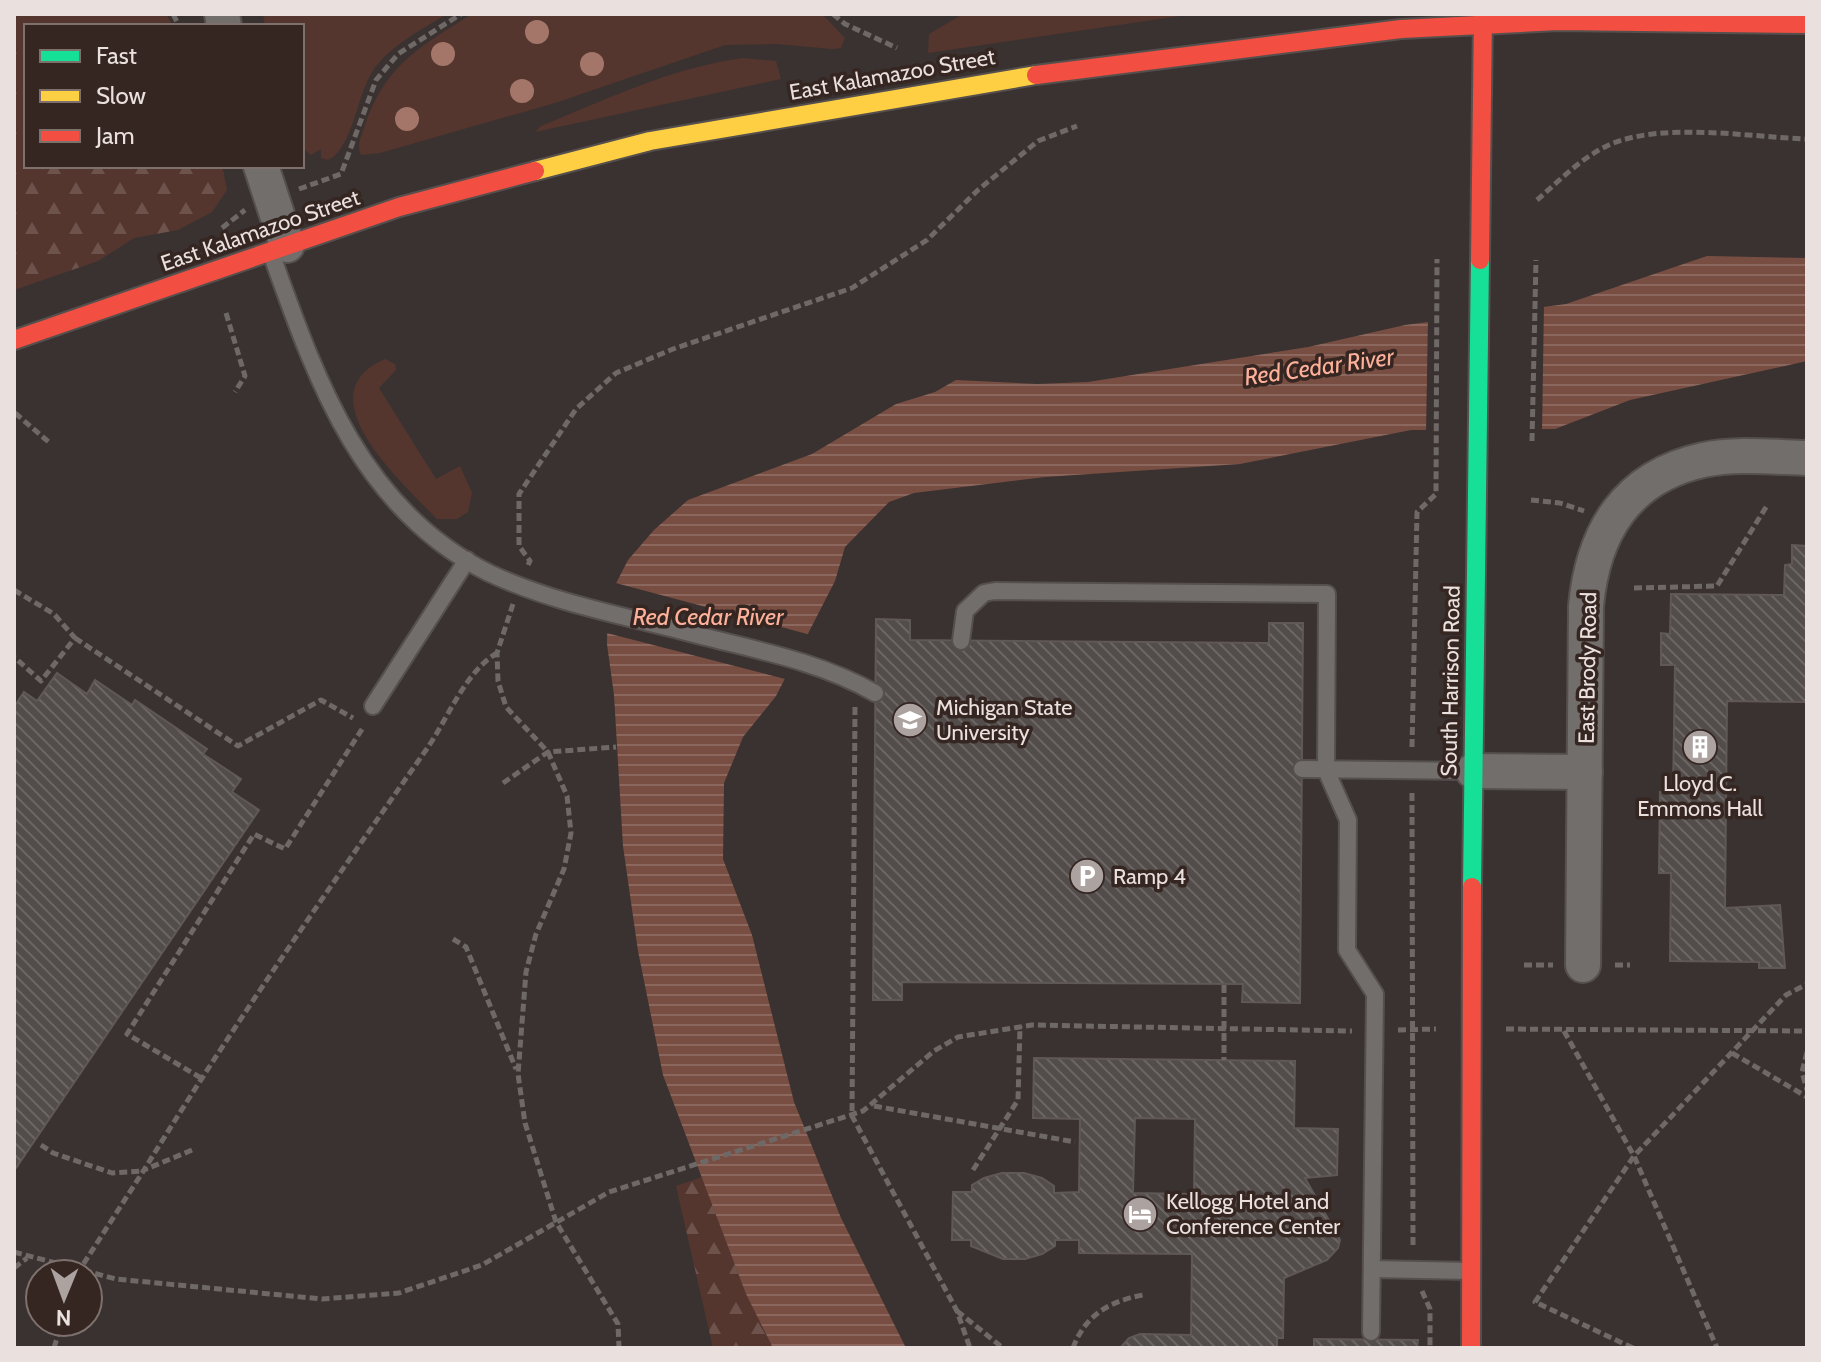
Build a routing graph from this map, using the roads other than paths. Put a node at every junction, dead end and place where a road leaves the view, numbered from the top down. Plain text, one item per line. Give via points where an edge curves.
1 (1483, 19) edge
2 (1807, 24) edge
3 (261, 168) edge
4 (279, 248) junction
5 (14, 340) edge
6 (1807, 458) edge
7 (467, 560) junction
8 (961, 641) dead end
9 (875, 693) dead end
10 (373, 706) dead end
11 (1302, 769) dead end
12 (1326, 770) junction
13 (1473, 771) junction
14 (1585, 772) junction
15 (1583, 965) dead end
16 (1372, 1269) junction
17 (1472, 1271) junction
18 (1371, 1332) dead end
19 (1471, 1348) edge

1 - 2 street, East Kalamazoo Street
1 - 4 street, East Kalamazoo Street via 1022,77 650,141 399,207
1 - 13 street, South Harrison Road
3 - 4 street
4 - 5 street, East Kalamazoo Street
4 - 7 lane via 328,403 342,430 374,480
6 - 14 street, East Brody Road via 1704,460 1670,471 1624,503 1607,525 1589,574
7 - 9 lane via 572,603 819,667
7 - 10 lane
8 - 12 lane via 965,611 984,593 995,591 1327,594
11 - 12 lane
12 - 13 lane
12 - 16 lane via 1348,820 1347,950 1375,994
13 - 14 street, East Brody Road
13 - 17 street, South Harrison Road
14 - 15 street, East Brody Road
16 - 17 lane
16 - 18 lane
17 - 19 street, South Harrison Road

